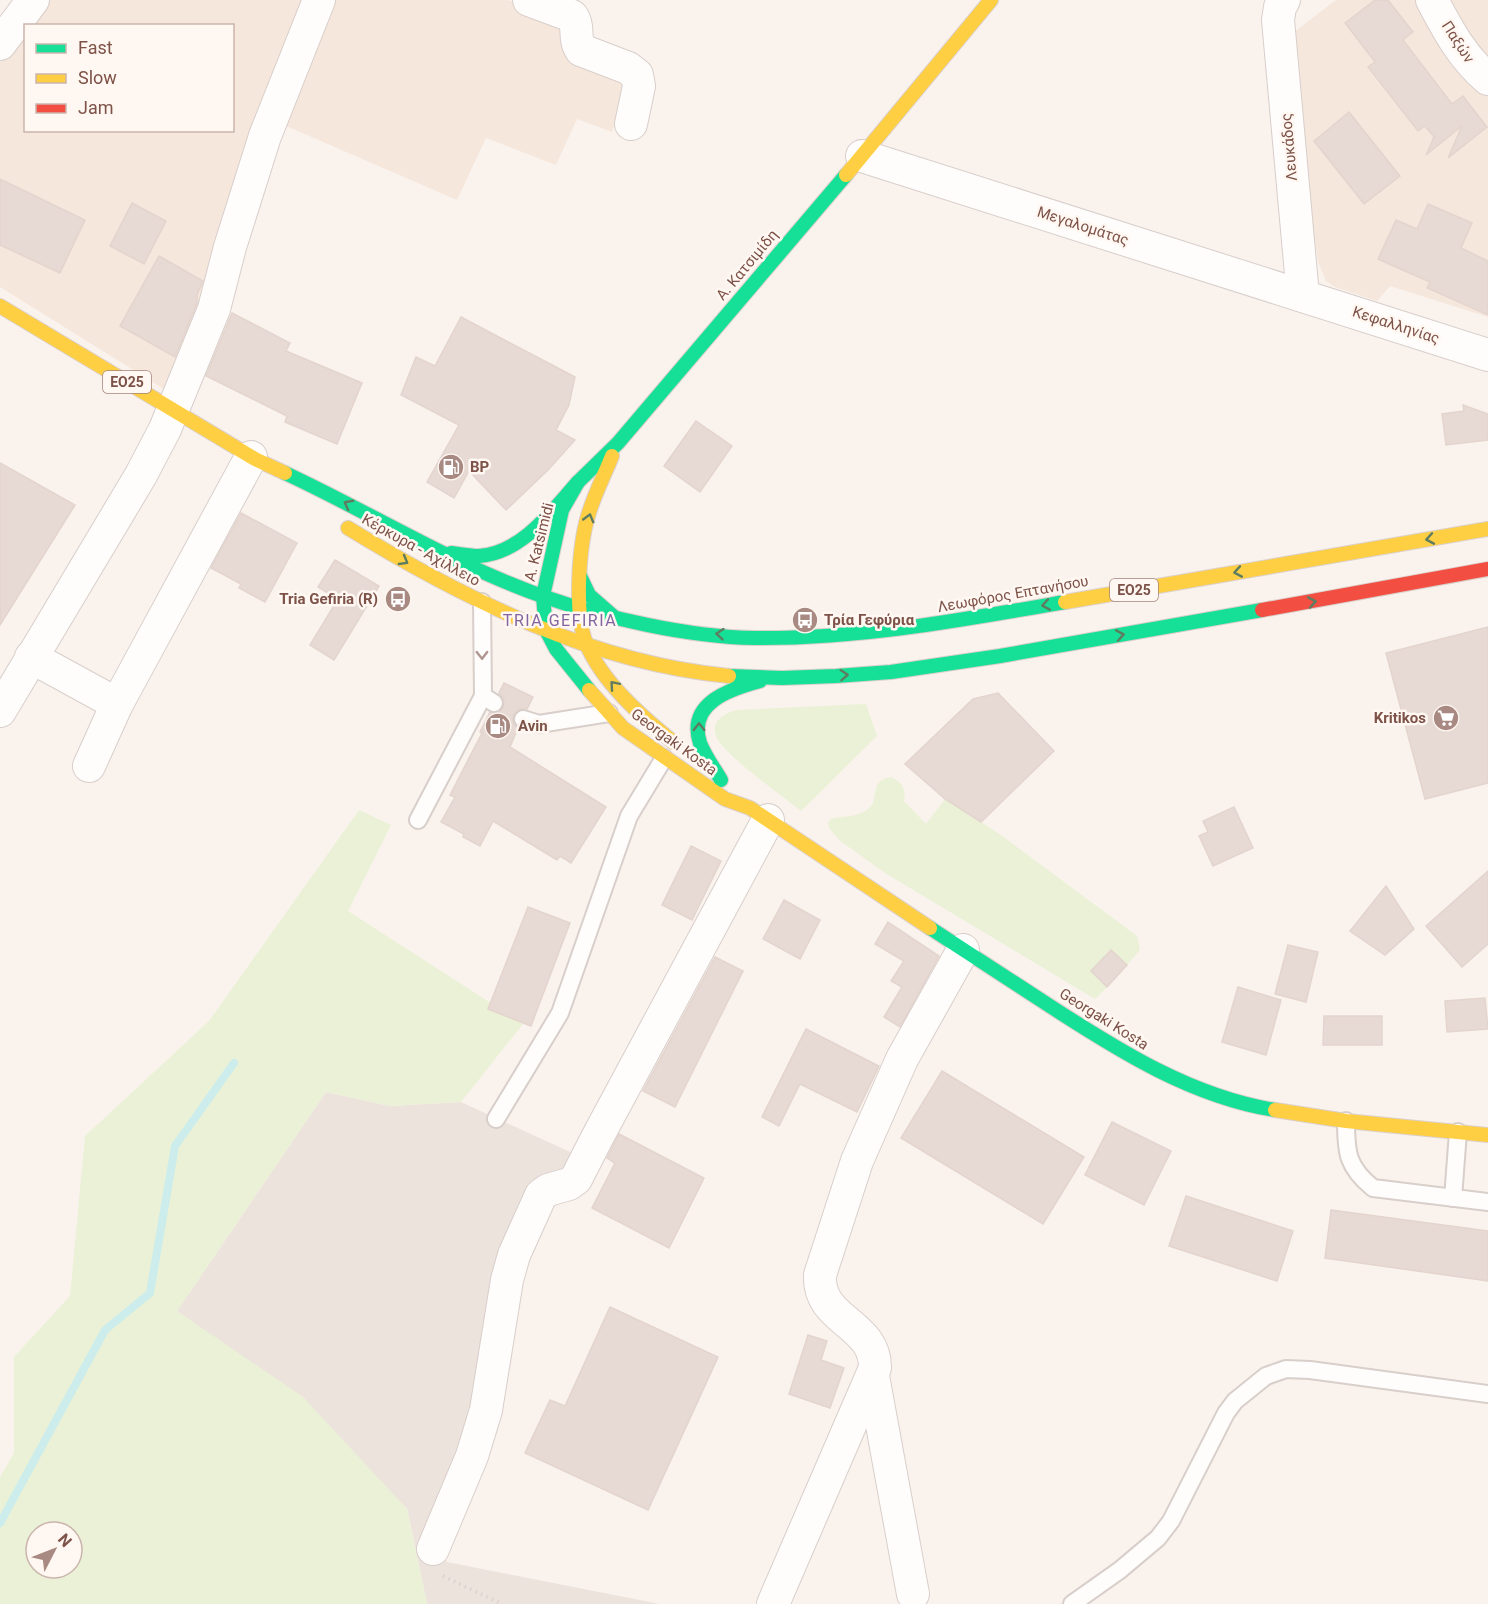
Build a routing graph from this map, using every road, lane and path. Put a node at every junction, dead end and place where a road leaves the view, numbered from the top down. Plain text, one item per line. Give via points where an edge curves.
1 (33, 0) edge
2 (319, 0) edge
3 (529, 0) edge
4 (990, 0) edge
5 (1284, 0) edge
6 (1432, 0) edge
7 (0, 44) edge
8 (1488, 79) edge
9 (631, 124) dead end
10 (862, 156) junction
11 (1304, 296) junction
12 (0, 306) edge
13 (1488, 355) edge
14 (172, 410) junction
15 (618, 443) junction
16 (253, 458) junction
17 (578, 482) junction
18 (303, 497) dead end
19 (338, 521) dead end
20 (1488, 529) edge
21 (437, 551) junction
22 (1488, 569) edge
23 (580, 576) junction
24 (543, 596) junction
25 (482, 602) junction
26 (578, 607) junction
27 (615, 617) junction
28 (546, 630) junction
29 (586, 644) junction
30 (31, 657) junction
31 (785, 677) junction
32 (117, 704) junction
33 (0, 711) edge
34 (609, 713) junction
35 (523, 719) dead end
36 (664, 758) junction
37 (89, 766) dead end
38 (721, 780) junction
39 (759, 814) junction
40 (418, 820) dead end
41 (963, 950) junction
42 (495, 1119) dead end
43 (1346, 1121) junction
44 (1458, 1132) junction
45 (1488, 1135) edge
46 (1453, 1198) junction
47 (1488, 1202) edge
48 (873, 1376) junction
49 (1488, 1394) edge
50 (433, 1549) joint
51 (913, 1593) dead end
52 (502, 1604) edge
53 (773, 1604) edge
54 (1072, 1604) edge

1 - 7 street
2 - 14 street via 265,136 214,309
3 - 9 street via 572,16 581,50 637,75 639,86
4 - 10 main road, Α. Κατσιμίδη
5 - 11 street, Λευκάδος via 1278,20
6 - 8 street, Παξών via 1457,47
10 - 11 street, Μεγαλομάτας
10 - 15 main road, Α. Κατσιμίδη
11 - 13 street, Κεφαλληνίας
12 - 14 main road, Κέρκυρα - Αχίλλειο / ΕΟ25
14 - 16 main road, Κέρκυρα - Αχίλλειο / ΕΟ25
14 - 30 street via 141,475
15 - 17 main road, A. Katsimidi
23 -> 15 main road, Α. Κατσιμίδη via 587,518
16 - 18 main road, Κέρκυρα - Αχίλλειο / ΕΟ25
21 -> 16 main road, Κέρκυρα - Αχίλλειο / ΕΟ25
16 - 32 street
17 - 21 main road via 517,543 486,555
17 - 24 main road, A. Katsimidi via 562,510
19 -> 25 main road, Κέρκυρα - Αχίλλειο via 426,574
20 -> 27 main road, Λεωφόρος Επτανήσου / ΕΟ25 via 952,622 868,633 754,638 693,632
21 - 24 main road, Κέρκυρα - Αχίλλειο / ΕΟ25
31 -> 22 main road via 848,675 953,663
23 - 26 main road, Α. Κατσιμίδη
23 - 27 main road via 589,595
24 - 26 main road, Κέρκυρα - Αχίλλειο / ΕΟ25
24 - 28 main road, A. Katsimidi
25 - 28 main road, Κέρκυρα - Αχίλλειο
25 -> 40 lane via 488,699
26 - 27 main road, Λεωφόρος Επτανήσου / ΕΟ25
26 - 29 main road, Georgaki Kosta
28 - 29 main road, Κέρκυρα - Αχίλλειο
28 - 34 main road, Georgaki Kosta via 578,678
29 - 31 main road via 674,669
38 -> 29 main road, Georgaki Kosta via 669,739 623,695
30 - 32 street
30 - 33 street
38 -> 31 main road via 698,735 702,710 735,688
32 - 37 street
34 - 35 lane via 539,724
34 - 36 main road, Georgaki Kosta
36 - 39 main road, Georgaki Kosta
36 - 42 lane via 629,816 560,1014
38 - 39 main road, Georgaki Kosta
39 - 41 main road, Georgaki Kosta
39 - 50 street via 581,1173 569,1184 548,1190 536,1202 507,1280 486,1410 472,1456
41 - 43 main road, Georgaki Kosta via 1146,1065 1210,1093 1257,1107
41 - 48 street via 902,1059 861,1151 820,1275 825,1302 873,1350
43 - 44 main road, Georgaki Kosta
43 - 46 lane via 1352,1166 1372,1188
44 - 45 main road, Georgaki Kosta
44 - 46 lane
46 - 47 lane
48 - 51 street
48 - 53 street
49 - 54 lane via 1310,1370 1286,1369 1266,1376 1226,1413 1182,1501 1158,1538
50 - 52 path via 440,1575

